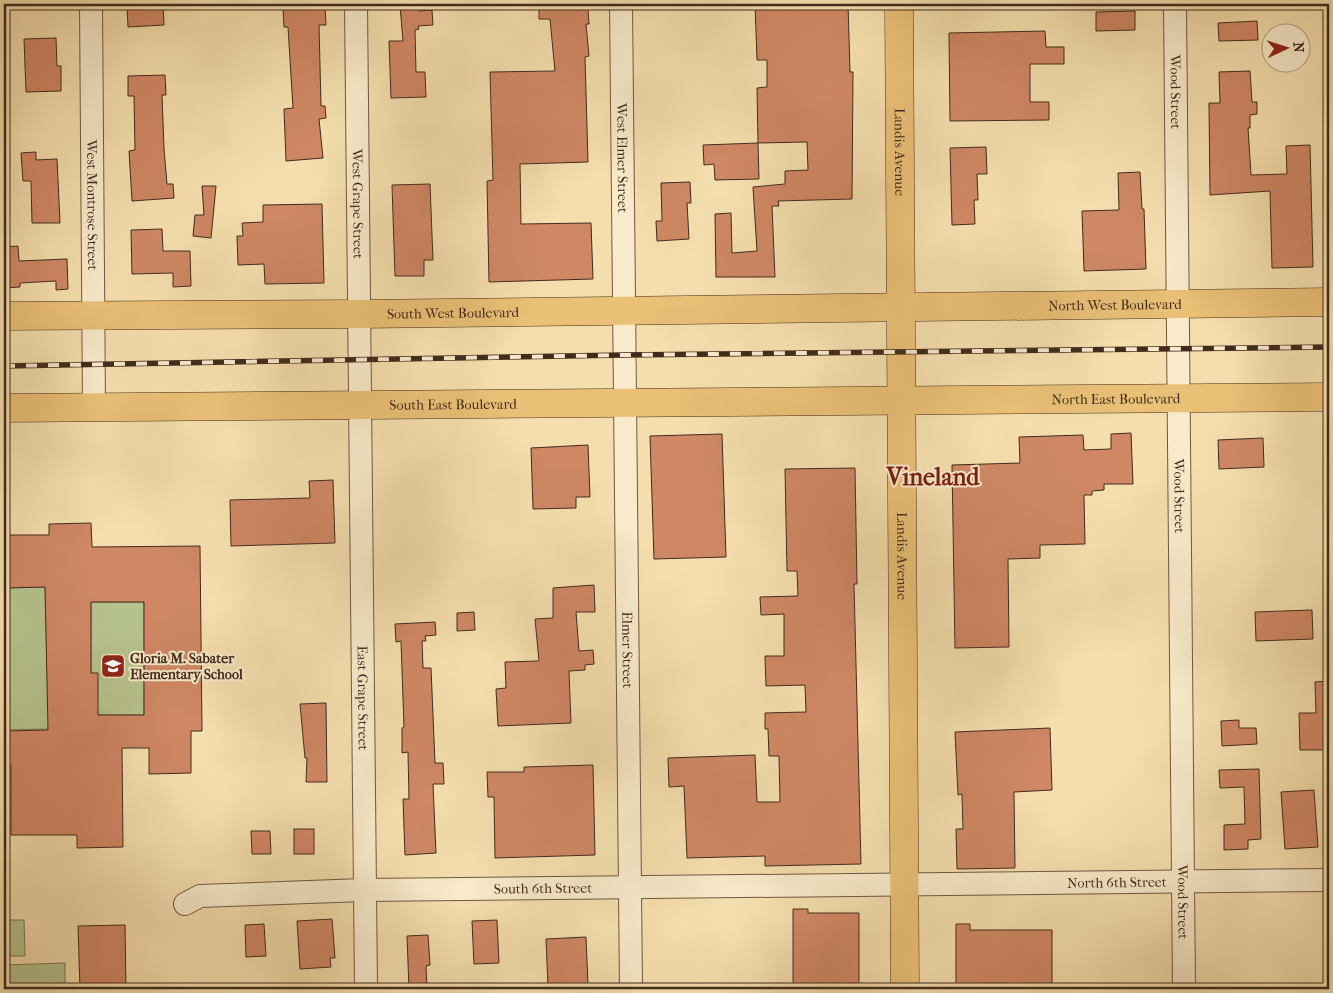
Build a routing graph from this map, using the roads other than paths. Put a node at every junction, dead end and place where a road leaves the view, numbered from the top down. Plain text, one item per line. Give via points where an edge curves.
1 (91, 4) edge
2 (356, 4) edge
3 (621, 4) edge
4 (899, 4) edge
5 (1175, 4) edge
6 (1329, 302) edge
7 (1179, 304) junction
8 (902, 308) junction
9 (624, 312) junction
10 (360, 314) junction
11 (4, 316) edge
12 (94, 316) junction
13 (1329, 397) edge
14 (1180, 398) junction
15 (903, 400) junction
16 (625, 403) junction
17 (360, 405) junction
18 (4, 408) edge
19 (94, 408) junction
20 (1329, 880) edge
21 (1183, 881) junction
22 (904, 884) junction
23 (630, 888) junction
24 (364, 890) junction
25 (185, 904) dead end
26 (366, 989) edge
27 (631, 989) edge
28 (906, 989) edge
29 (1184, 989) edge

1 - 12 street, West Montrose Street
2 - 10 street, West Grape Street
3 - 9 street, West Elmer Street
4 - 8 main road, Landis Avenue
5 - 7 street, Wood Street
6 - 7 main road, North West Boulevard
7 - 8 main road, North West Boulevard
7 - 14 street, Wood Street
8 - 9 main road, South West Boulevard
8 - 15 main road, Landis Avenue
9 - 10 main road, South West Boulevard
9 - 16 street, Elmer Street
10 - 12 main road, South West Boulevard
10 - 17 street, West Grape Street
11 - 12 main road, South West Boulevard
12 - 19 street, West Montrose Street
13 - 14 main road, North East Boulevard
14 - 15 main road, North East Boulevard
14 - 21 street, Wood Street
15 - 16 main road, South East Boulevard
15 - 22 main road, Landis Avenue
16 - 17 main road, South East Boulevard
16 - 23 street, Elmer Street
17 - 19 main road, South East Boulevard
17 - 24 street, East Grape Street
18 - 19 main road, South East Boulevard
20 - 21 street, North 6th Street
21 - 22 street, North 6th Street
21 - 29 street, Wood Street
22 - 23 street, South 6th Street
22 - 28 main road, Landis Avenue
23 - 24 street, South 6th Street
23 - 27 street, Elmer Street
24 - 25 street, South 6th Street via 200,896
24 - 26 street, East Grape Street

